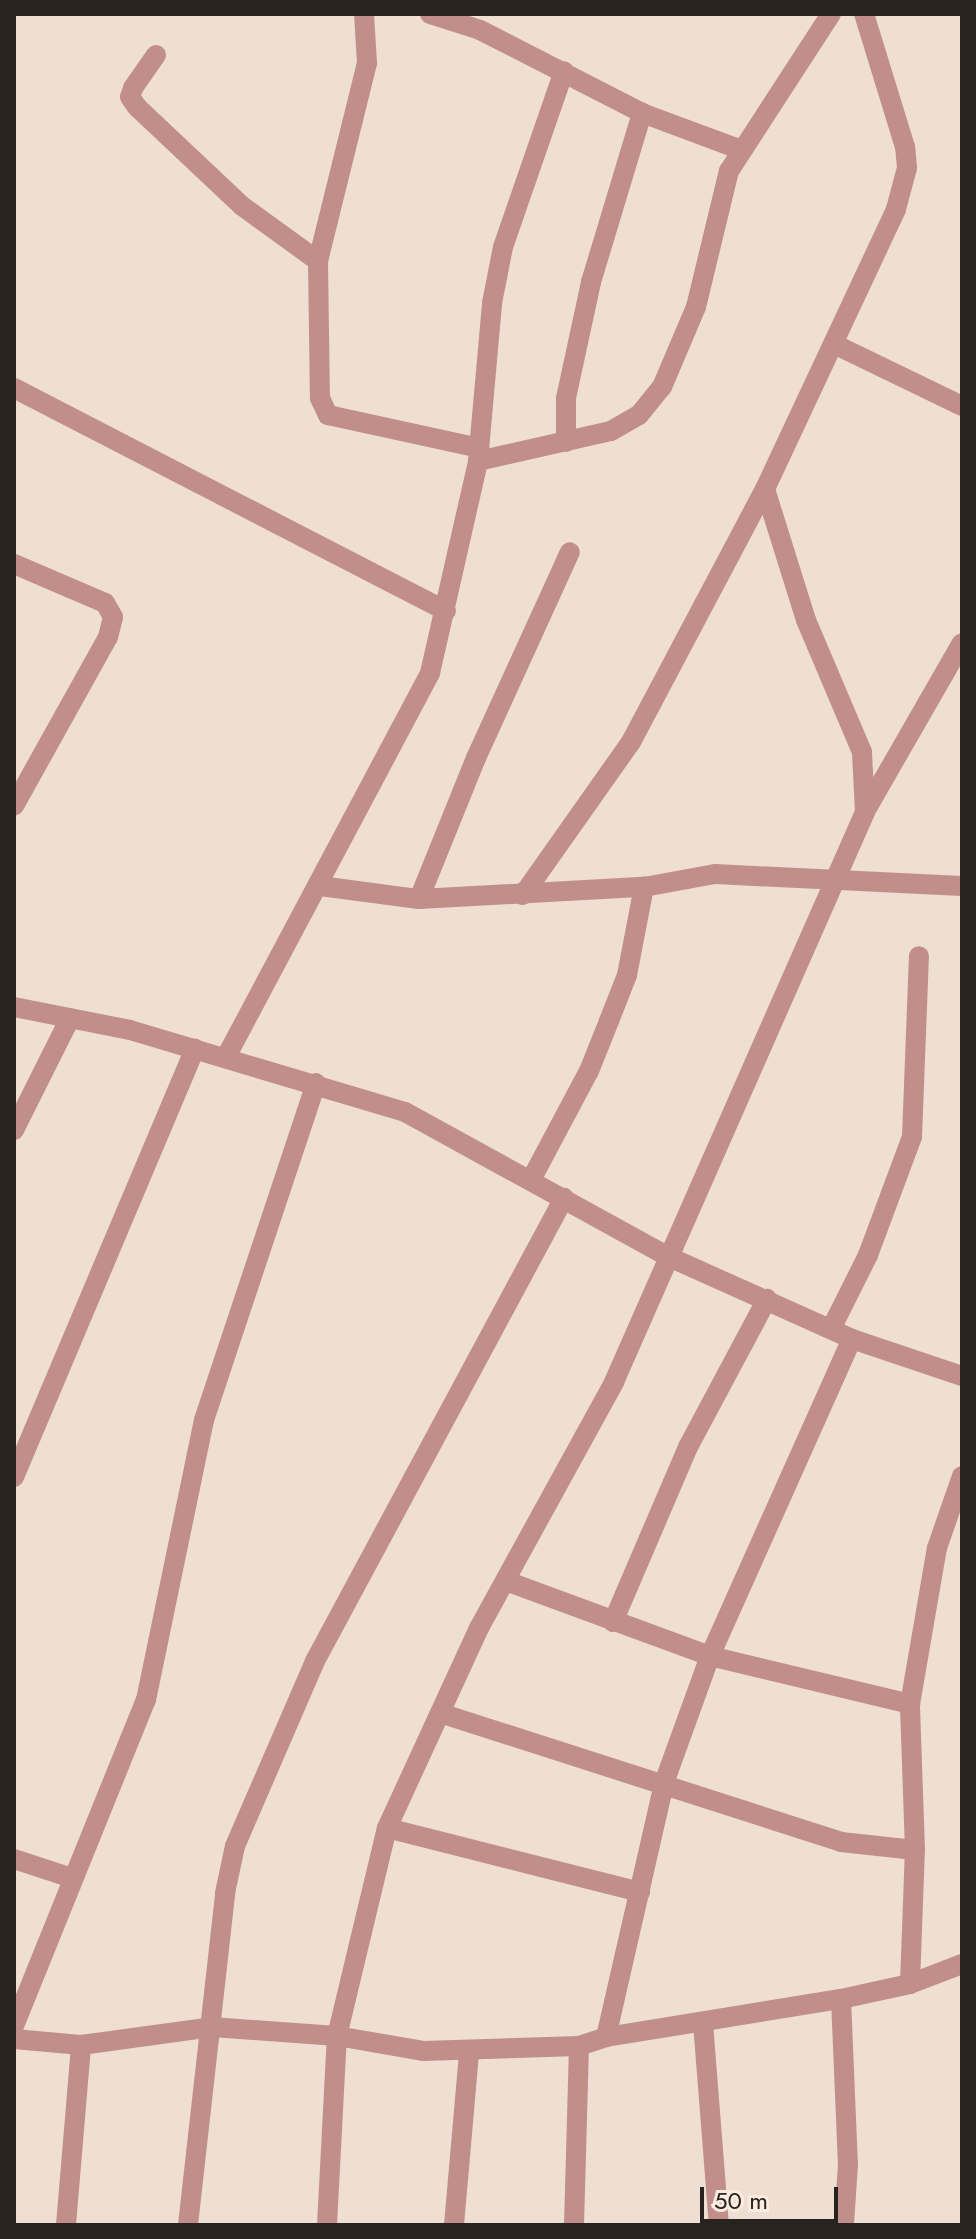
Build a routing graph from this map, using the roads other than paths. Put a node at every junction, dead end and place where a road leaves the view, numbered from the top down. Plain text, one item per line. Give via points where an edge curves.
1 (364, 14) edge
2 (430, 14) edge
3 (831, 14) edge
4 (864, 14) edge
5 (156, 55) dead end
6 (564, 71) junction
7 (642, 113) junction
8 (739, 149) junction
9 (318, 261) junction
10 (836, 345) junction
11 (14, 388) edge
12 (962, 406) edge
13 (566, 442) junction
14 (479, 455) junction
15 (765, 489) junction
16 (570, 552) dead end
17 (14, 564) edge
18 (446, 611) junction
19 (962, 643) edge
20 (14, 806) edge
21 (865, 812) junction
22 (837, 877) junction
23 (320, 886) junction
24 (962, 886) edge
25 (644, 887) junction
26 (523, 895) junction
27 (419, 899) junction
28 (919, 956) dead end
29 (14, 1007) edge
30 (70, 1018) junction
31 (195, 1049) junction
32 (226, 1057) junction
33 (316, 1083) junction
34 (14, 1130) edge
35 (532, 1178) junction
36 (564, 1198) junction
37 (669, 1257) junction
38 (767, 1299) junction
39 (832, 1327) junction
40 (852, 1339) junction
41 (962, 1376) edge
42 (962, 1476) edge
43 (14, 1477) edge
44 (506, 1581) junction
45 (613, 1622) junction
46 (710, 1656) junction
47 (910, 1704) junction
48 (440, 1713) junction
49 (664, 1783) junction
50 (387, 1828) junction
51 (915, 1850) junction
52 (14, 1859) edge
53 (72, 1878) junction
54 (640, 1892) junction
55 (962, 1964) edge
56 (910, 1984) junction
57 (841, 1999) junction
58 (703, 2023) junction
59 (14, 2026) edge
60 (212, 2027) junction
61 (337, 2036) junction
62 (606, 2037) junction
63 (14, 2039) edge
64 (81, 2045) junction
65 (579, 2046) junction
66 (469, 2052) junction
67 (66, 2225) edge
68 (188, 2225) edge
69 (327, 2225) edge
70 (454, 2225) edge
71 (574, 2225) edge
72 (719, 2225) edge
73 (844, 2225) edge

1 - 9 street via 367,63
2 - 6 street via 480,30
3 - 8 street
4 - 10 street via 907,168 896,209
5 - 9 street via 133,88 130,97 137,107 242,206
6 - 7 street
6 - 14 street via 503,247 492,303
7 - 8 street
7 - 13 street via 591,282 566,398
8 - 13 street via 696,307 662,387 639,415 611,431
9 - 14 street via 323,410
10 - 12 street
10 - 15 street
11 - 18 street
13 - 14 street
14 - 18 street
15 - 21 street via 806,620 862,752
15 - 26 street via 631,742
16 - 27 street
17 - 20 street via 105,603 113,617 108,637
18 - 23 street via 430,673
19 - 21 street
21 - 22 street
22 - 24 street
22 - 25 street via 715,874
22 - 37 street
23 - 27 street
23 - 32 street
25 - 26 street
25 - 35 street via 627,975 589,1071
26 - 27 street
28 - 39 street via 912,1137 868,1255
29 - 30 street
30 - 31 street
30 - 34 street
31 - 32 street
31 - 43 street
32 - 33 street
33 - 35 street via 405,1112
33 - 53 street via 204,1420 146,1700
35 - 36 street
36 - 37 street
36 - 60 street via 315,1661 267,1767 235,1846 225,1893
37 - 38 street
37 - 44 street via 614,1382
38 - 39 street
38 - 45 street via 675,1475
39 - 40 street
40 - 41 street
40 - 46 street
42 - 47 street via 937,1548
44 - 45 street
44 - 48 street
45 - 46 street
46 - 47 street
46 - 49 street
47 - 51 street
48 - 49 street
48 - 50 street
49 - 51 street via 841,1842
49 - 54 street
50 - 54 street
50 - 61 street
51 - 56 street
52 - 53 street
53 - 59 street
54 - 62 street
55 - 56 street
56 - 57 street
57 - 58 street
57 - 73 street via 848,2164
58 - 62 street
58 - 72 street
60 - 61 street
60 - 64 street
60 - 68 street
61 - 66 street via 423,2051
61 - 69 street
62 - 65 street
63 - 64 street
64 - 67 street
65 - 66 street
65 - 71 street
66 - 70 street

